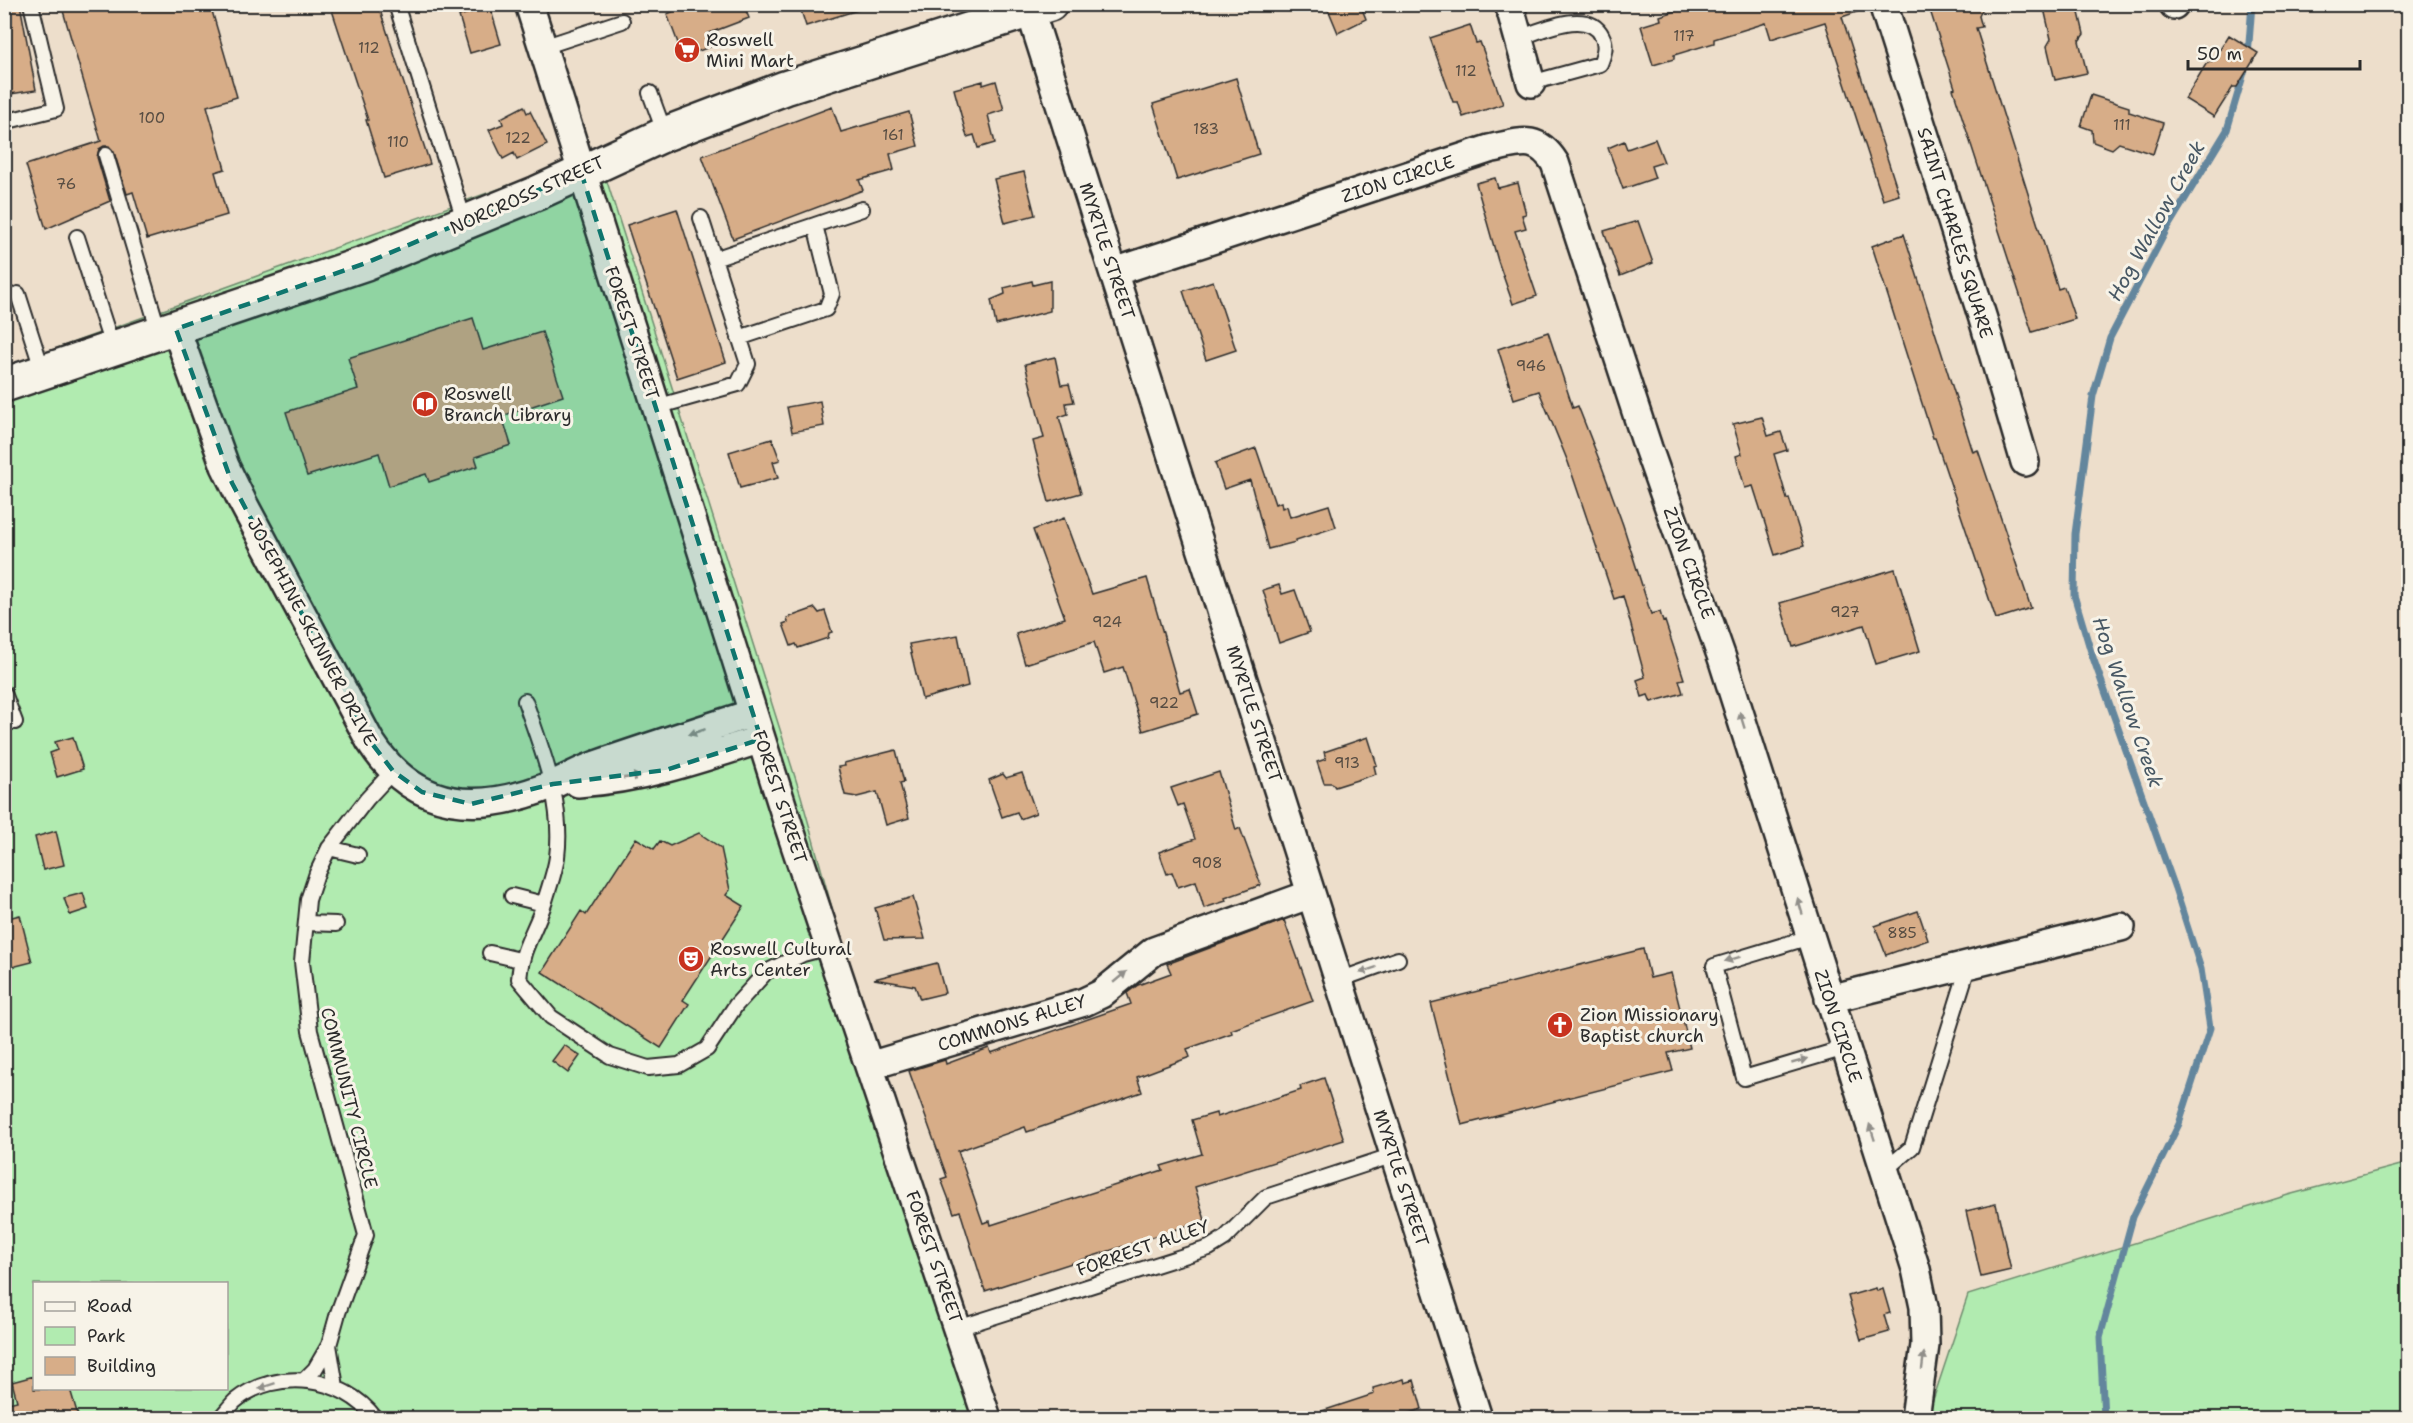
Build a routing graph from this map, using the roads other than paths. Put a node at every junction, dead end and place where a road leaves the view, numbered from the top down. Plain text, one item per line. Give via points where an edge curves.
1 (31, 4) edge
2 (529, 4) edge
3 (1509, 4) edge
4 (1883, 4) edge
5 (400, 6) edge
6 (1036, 7) edge
7 (622, 21) dead end
8 (1519, 38) junction
9 (543, 47) junction
10 (1531, 83) joint
11 (650, 93) dead end
12 (4, 122) edge
13 (665, 134) junction
14 (106, 155) dead end
15 (581, 172) junction
16 (862, 209) dead end
17 (701, 218) dead end
18 (465, 224) junction
19 (815, 225) junction
20 (77, 237) dead end
21 (714, 259) junction
22 (1114, 272) junction
23 (18, 294) dead end
24 (168, 332) junction
25 (739, 338) junction
26 (113, 349) junction
27 (43, 372) junction
28 (4, 385) edge
29 (656, 407) junction
30 (2025, 462) dead end
31 (4, 693) edge
32 (525, 701) dead end
33 (15, 722) dead end
34 (757, 726) junction
35 (393, 771) junction
36 (553, 784) junction
37 (329, 848) junction
38 (358, 855) dead end
39 (1311, 894) junction
40 (512, 896) dead end
41 (544, 904) junction
42 (306, 923) junction
43 (336, 924) dead end
44 (2121, 927) dead end
45 (1810, 936) junction
46 (829, 946) junction
47 (490, 953) dead end
48 (1398, 959) dead end
49 (520, 960) junction
50 (1969, 964) junction
51 (1339, 980) junction
52 (1829, 999) junction
53 (1845, 1048) junction
54 (869, 1066) junction
55 (1394, 1155) junction
56 (1885, 1170) junction
57 (958, 1328) junction
58 (329, 1345) junction
59 (304, 1380) junction
60 (336, 1387) junction
61 (220, 1419) edge
62 (375, 1419) edge
63 (987, 1419) edge
64 (1478, 1419) edge
65 (1914, 1419) edge

1 - 12 lane via 56,109
2 - 9 street, FOREST STREET
3 - 8 street
4 - 30 street, SAINT CHARLES SQUARE
5 - 18 lane
6 - 13 street, NORCROSS STREET via 832,71
6 - 22 street, MYRTLE STREET
7 - 9 lane
8 - 10 street
8 - 10 lane via 1575,21 1590,23 1604,39 1600,64
9 - 15 street, FOREST STREET
11 - 13 lane
13 - 15 street, NORCROSS STREET
14 - 24 lane
15 - 18 street, NORCROSS STREET
15 - 29 street, FOREST STREET
16 - 19 lane
17 - 21 lane
18 - 24 street, NORCROSS STREET
19 - 21 lane
19 - 25 lane via 832,294 826,309
20 - 26 lane
21 - 25 lane
22 - 39 street, MYRTLE STREET
45 -> 22 street, ZION CIRCLE via 1722,657 1548,151 1526,141 1489,149
23 - 27 lane
24 - 26 street, NORCROSS STREET
24 - 35 street, JOSEPHINE SKINNER DRIVE via 232,483 370,741
25 - 29 lane via 748,364 738,384
26 - 27 street, NORCROSS STREET
27 - 28 street, NORCROSS STREET
29 - 34 street, FOREST STREET
31 - 33 lane
32 - 36 lane
34 - 36 street, JOSEPHINE SKINNER DRIVE via 588,768
34 - 46 street, FOREST STREET
35 - 36 street, JOSEPHINE SKINNER DRIVE via 422,792 453,803 496,802
35 - 37 lane, COMMUNITY CIRCLE
36 - 41 lane via 559,820 557,858
37 - 38 lane
37 - 42 lane, COMMUNITY CIRCLE via 308,900
39 - 51 street, MYRTLE STREET
54 -> 39 street, COMMONS ALLEY via 1084,1002 1101,994 1154,951
40 - 41 lane
41 - 49 lane
42 - 43 lane
42 - 58 lane, COMMUNITY CIRCLE via 302,962 310,1031 366,1235
44 - 50 street
45 - 52 street, ZION CIRCLE
45 -> 53 lane via 1714,966 1744,1078
46 - 49 lane via 766,972 736,1005 706,1049 679,1065 648,1068 610,1056 551,1017 519,979
46 - 54 street, FOREST STREET
47 - 49 lane
48 -> 51 lane
50 - 52 street
50 - 56 lane via 1912,1147
51 - 55 street, MYRTLE STREET
52 - 53 street, ZION CIRCLE
56 -> 53 street, ZION CIRCLE
54 - 57 street, FOREST STREET
55 - 57 lane, FORREST ALLEY via 1266,1197 1225,1238 1209,1248
55 - 64 street, MYRTLE STREET
65 -> 56 street, ZION CIRCLE via 1925,1345 1924,1307 1917,1269
57 - 63 street, FOREST STREET
58 - 59 lane, COMMUNITY CIRCLE
58 - 60 lane, COMMUNITY CIRCLE
59 - 60 lane
59 -> 61 lane via 268,1384 236,1401
60 - 62 lane via 366,1406

